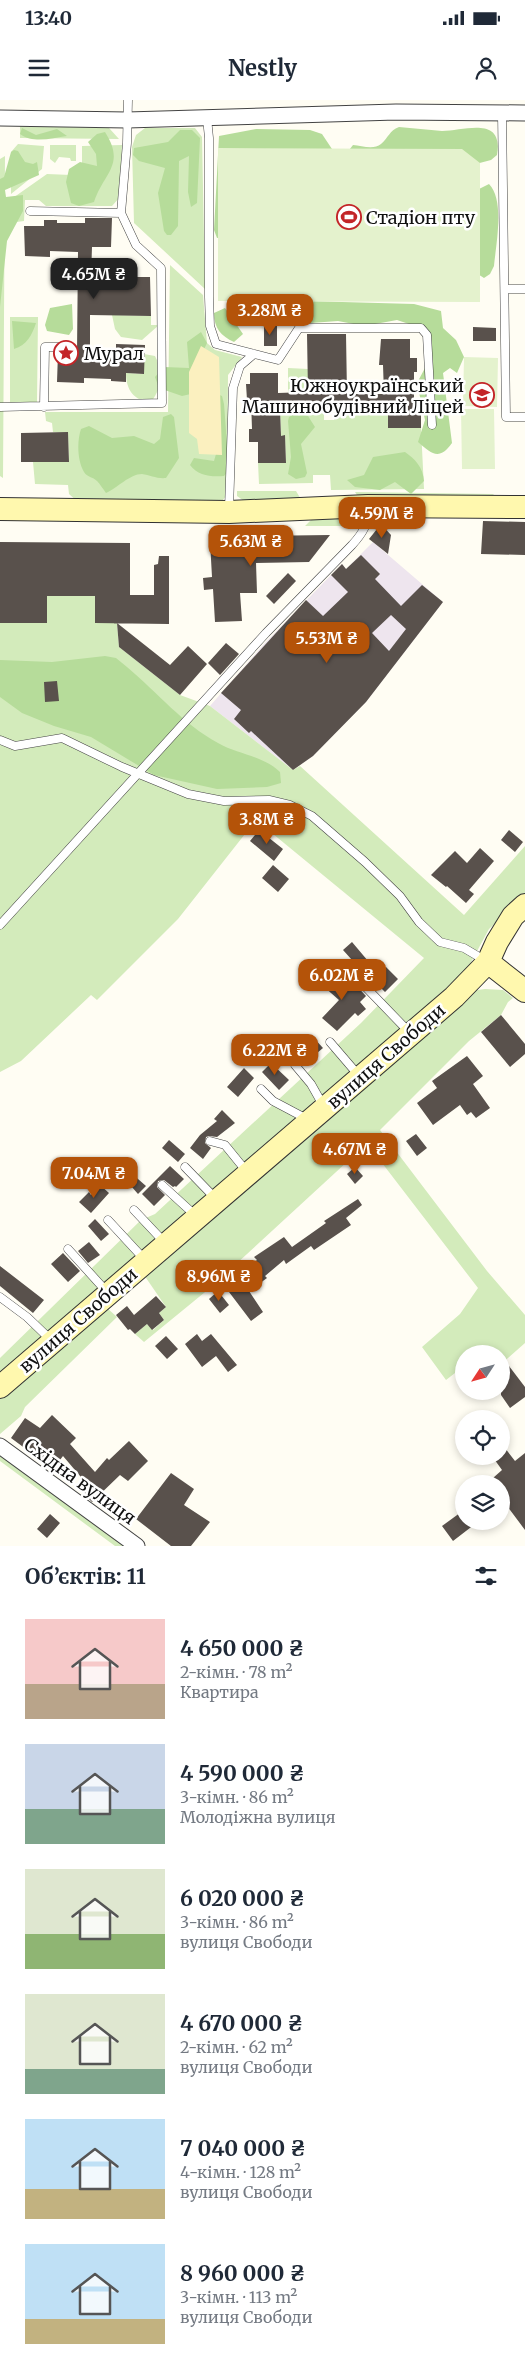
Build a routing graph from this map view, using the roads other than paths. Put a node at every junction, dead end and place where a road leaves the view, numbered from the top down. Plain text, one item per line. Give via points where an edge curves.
1 (128, 100) edge
2 (396, 106) edge
3 (502, 113) junction
4 (525, 113) edge
5 (0, 118) edge
6 (207, 118) junction
7 (127, 120) junction
8 (30, 211) dead end
9 (120, 213) junction
10 (505, 289) junction
11 (525, 289) edge
12 (68, 347) dead end
13 (254, 354) junction
14 (0, 407) edge
15 (44, 407) junction
16 (525, 417) edge
17 (432, 425) dead end
18 (368, 506) junction
19 (525, 506) edge
20 (0, 509) edge
21 (229, 512) junction
22 (0, 740) edge
23 (137, 774) junction
24 (525, 905) edge
25 (0, 925) edge
26 (488, 962) junction
27 (354, 976) dead end
28 (525, 991) edge
29 (412, 1034) junction
30 (330, 1042) dead end
31 (295, 1065) dead end
32 (361, 1078) junction
33 (261, 1089) dead end
34 (317, 1115) junction
35 (210, 1140) dead end
36 (185, 1167) dead end
37 (248, 1174) junction
38 (162, 1185) dead end
39 (218, 1200) junction
40 (134, 1210) dead end
41 (197, 1218) junction
42 (108, 1220) dead end
43 (166, 1244) junction
44 (68, 1249) dead end
45 (146, 1261) junction
46 (108, 1294) junction
47 (0, 1297) edge
48 (52, 1342) junction
49 (0, 1387) edge
50 (0, 1446) edge
51 (137, 1546) edge

1 - 7 lane
2 - 3 street
2 - 6 street
3 - 4 street
3 - 10 lane
5 - 7 street
6 - 7 street
6 - 13 lane via 210,326 216,344
7 - 9 lane
8 - 9 lane
9 - 15 lane via 136,245 161,268 162,403
10 - 11 lane
10 - 16 lane via 506,417
12 - 15 lane via 45,347
13 - 17 lane via 278,360 299,328 421,328 427,335
13 - 21 lane via 240,366 233,388
14 - 15 lane
18 - 19 street
18 - 21 street
18 - 23 lane via 369,518 352,545
20 - 21 street
22 - 23 lane via 15,746 62,738
23 - 25 lane
23 - 26 lane via 188,794 224,801 269,800 290,805 312,816 400,896 418,922 440,942 464,948
24 - 26 street, вулиця Свободи via 512,918
26 - 28 street
26 - 29 street, вулиця Свободи
27 - 29 lane
29 - 32 street, вулиця Свободи
30 - 32 lane
31 - 34 lane via 311,1084
32 - 34 street, вулиця Свободи
33 - 34 lane via 273,1101
34 - 37 street, вулиця Свободи
35 - 37 lane via 225,1145
36 - 39 lane
37 - 39 street, вулиця Свободи
38 - 41 lane
39 - 41 street, вулиця Свободи
40 - 43 lane
41 - 43 street, вулиця Свободи
42 - 45 lane
43 - 45 street, вулиця Свободи
44 - 46 lane
45 - 46 street, вулиця Свободи
46 - 48 street, вулиця Свободи
47 - 48 lane via 27,1316
48 - 49 street, вулиця Свободи
50 - 51 street, Східна вулиця

